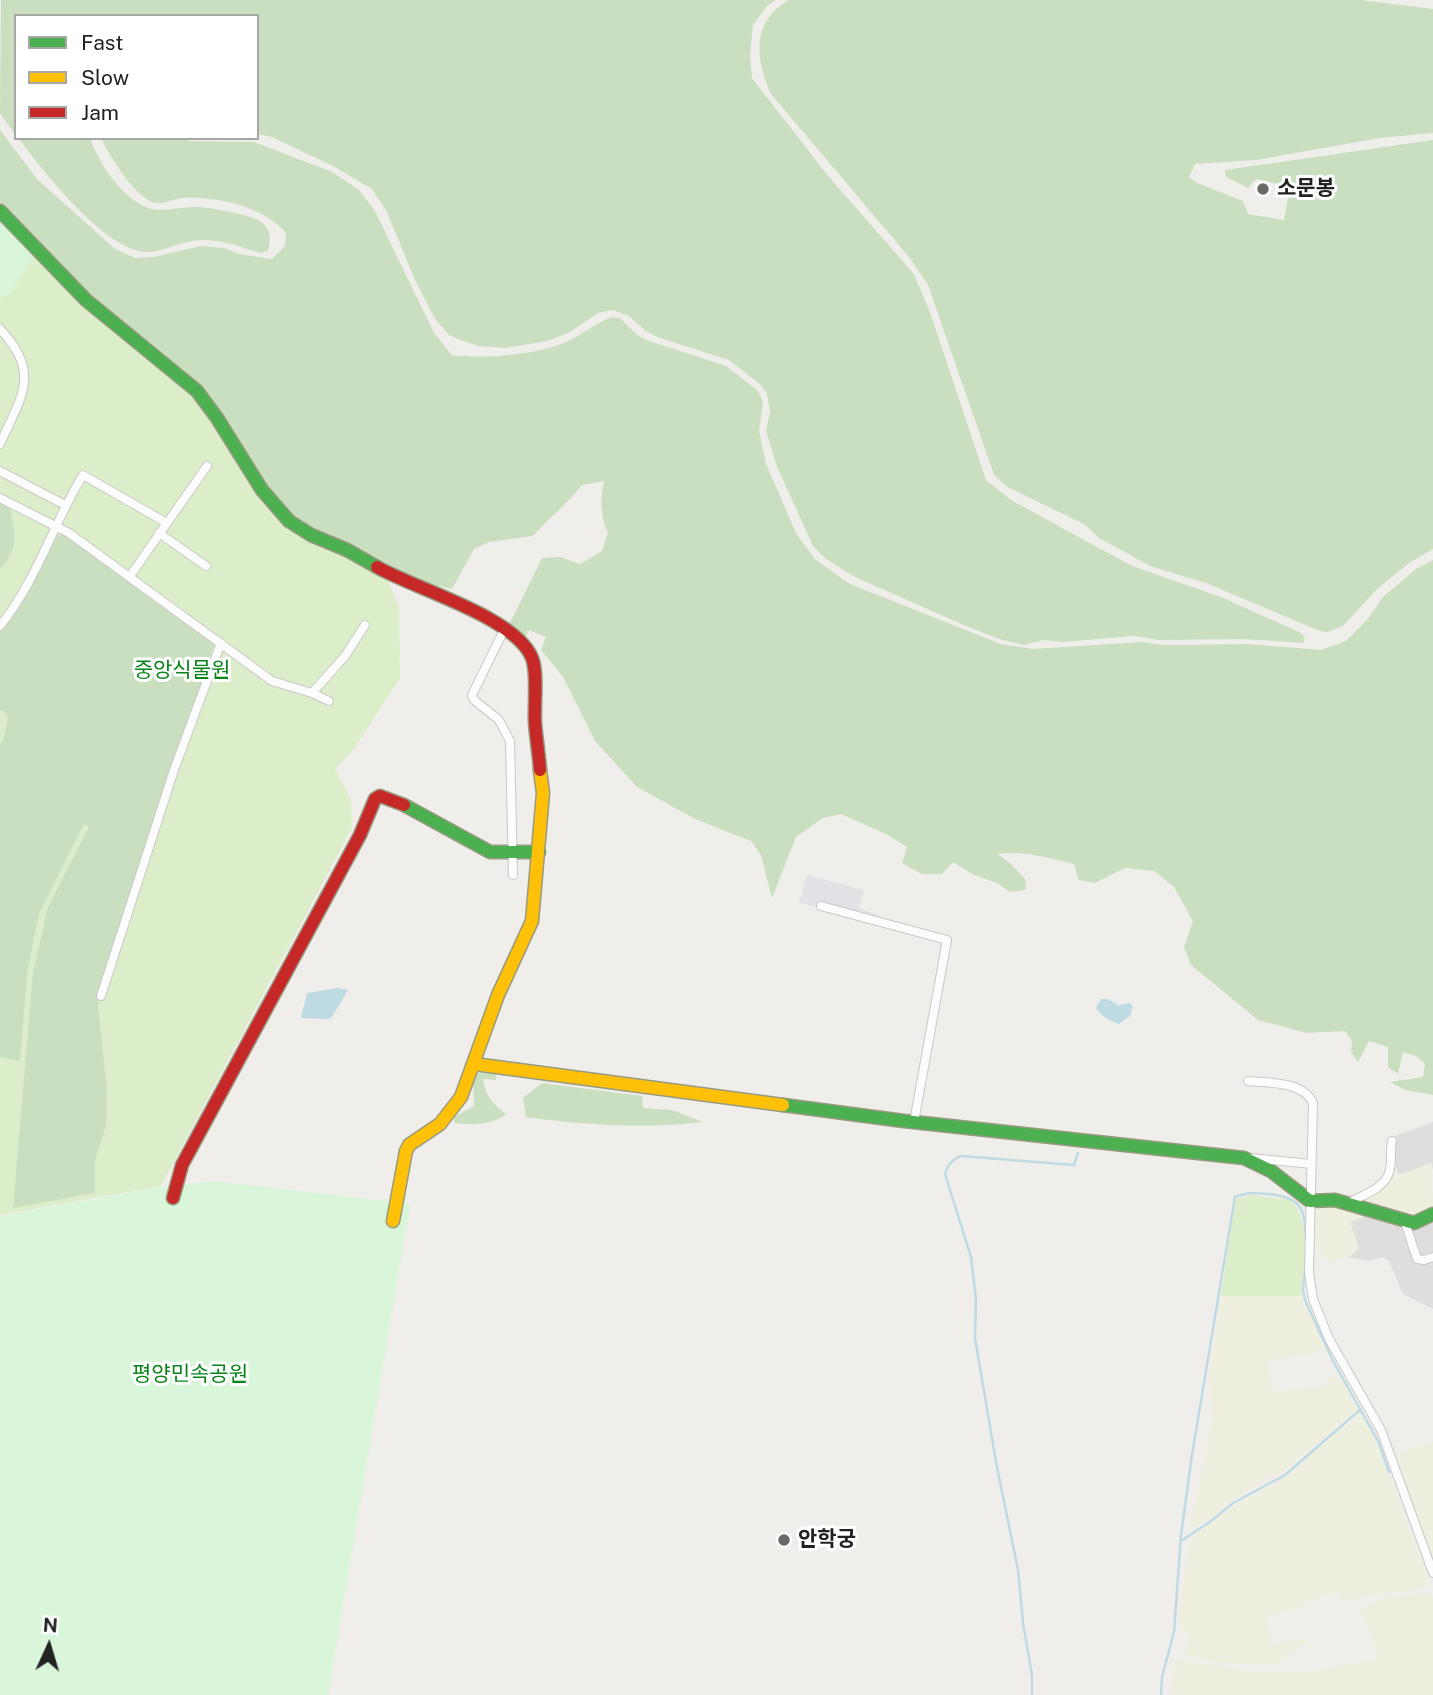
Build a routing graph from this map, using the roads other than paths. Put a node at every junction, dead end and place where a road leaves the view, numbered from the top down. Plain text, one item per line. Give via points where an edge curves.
1 (0, 211) edge
2 (0, 329) edge
3 (0, 444) edge
4 (207, 466) dead end
5 (0, 471) edge
6 (0, 499) edge
7 (65, 505) junction
8 (166, 522) junction
9 (56, 526) junction
10 (159, 533) junction
11 (205, 566) dead end
12 (130, 576) junction
13 (0, 625) edge
14 (365, 625) dead end
15 (504, 630) junction
16 (222, 643) junction
17 (312, 693) junction
18 (329, 701) dead end
19 (512, 852) junction
20 (539, 852) junction
21 (513, 875) dead end
22 (821, 906) dead end
23 (101, 996) dead end
24 (474, 1064) junction
25 (1248, 1081) dead end
26 (914, 1122) junction
27 (1392, 1141) dead end
28 (1244, 1158) junction
29 (1312, 1164) junction
30 (173, 1198) dead end
31 (1310, 1201) junction
32 (1348, 1203) junction
33 (1433, 1214) edge
34 (393, 1221) dead end
35 (1405, 1222) junction
36 (1433, 1257) edge
37 (1433, 1573) edge

1 - 15 street via 116,327 194,388 263,491 295,525 383,571 444,595
2 - 3 street via 22,359 26,380
4 - 8 street
5 - 7 street
6 - 9 street
7 - 8 street via 83,475
7 - 9 street
8 - 10 street
9 - 12 street
9 - 13 street via 29,581
10 - 11 street
10 - 12 street
12 - 16 street
14 - 17 street
15 - 19 street via 472,695 499,720 510,741
15 - 20 street via 526,645 533,660 543,793
16 - 17 street via 272,681
16 - 23 street via 174,770
17 - 18 street
19 - 20 street
19 - 21 street
19 - 30 street via 490,852 396,800 376,799 181,1165
20 - 24 street via 532,921 498,995
22 - 26 street via 947,940
24 - 26 street
24 - 34 street via 450,1114 406,1151
25 - 29 street via 1286,1085 1309,1095
26 - 28 street
27 - 32 street via 1389,1176
28 - 29 street
28 - 31 street via 1271,1171
29 - 31 street
31 - 32 street
31 - 37 street via 1313,1299 1329,1339 1381,1430
32 - 35 street
33 - 35 street via 1420,1222
35 - 36 street via 1416,1259

